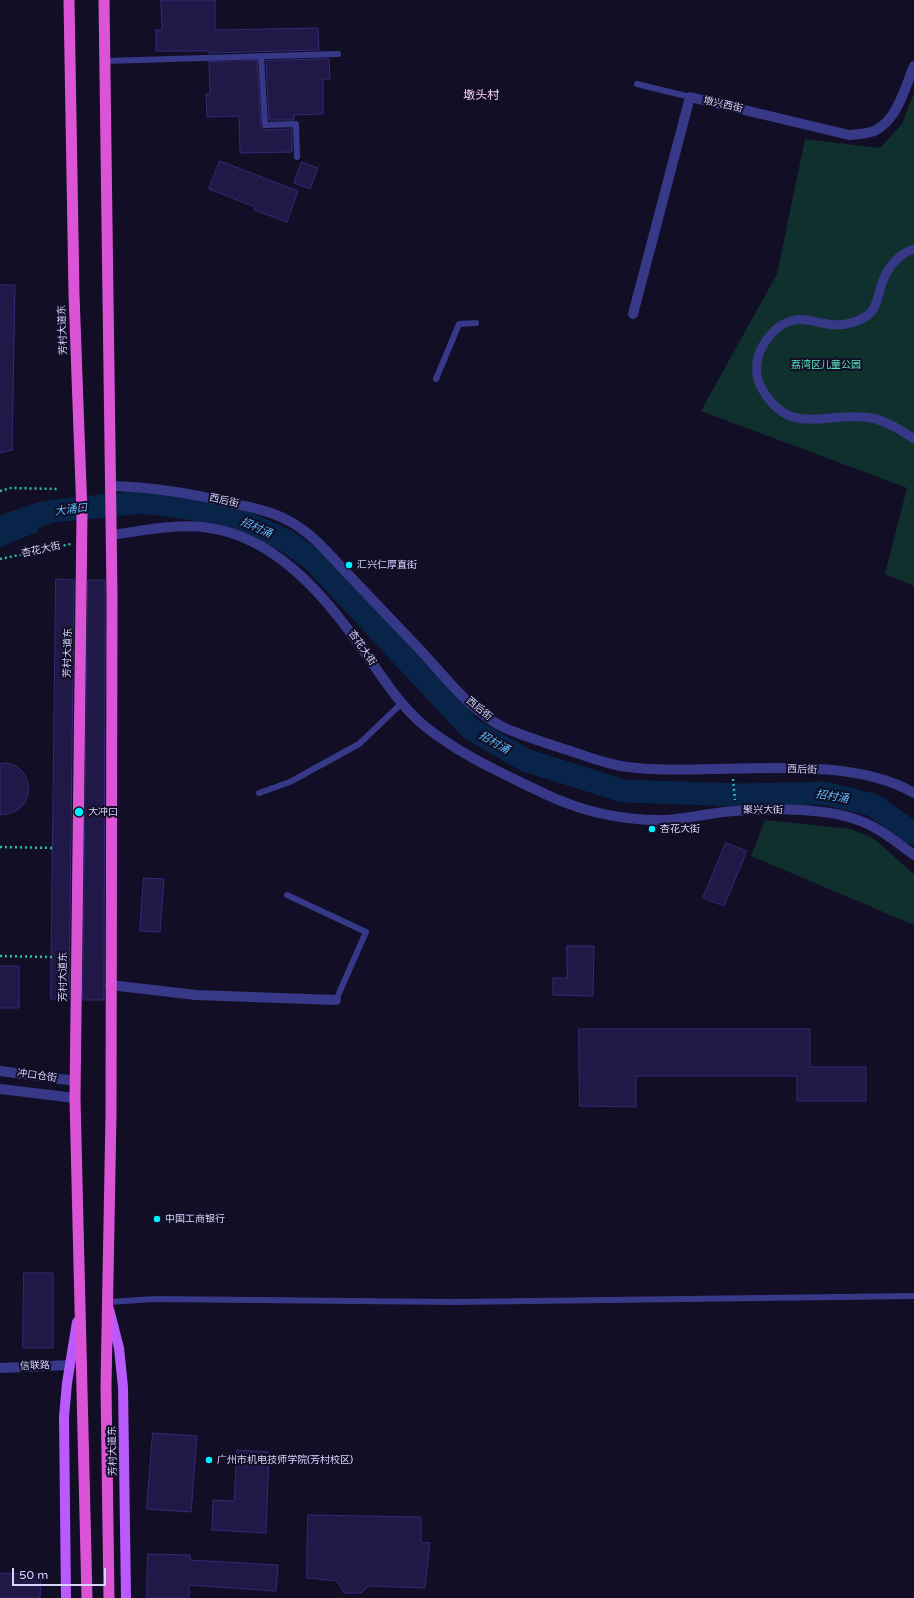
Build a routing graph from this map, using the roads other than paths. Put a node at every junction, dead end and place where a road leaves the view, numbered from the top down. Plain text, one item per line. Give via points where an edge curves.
1 (69, 0) edge
2 (104, 0) edge
3 (338, 54) dead end
4 (261, 56) junction
5 (105, 60) junction
6 (914, 66) edge
7 (637, 84) dead end
8 (690, 98) junction
9 (297, 157) dead end
10 (914, 249) edge
11 (633, 314) dead end
12 (476, 323) dead end
13 (436, 378) dead end
14 (914, 439) edge
15 (110, 492) junction
16 (111, 535) junction
17 (402, 703) junction
18 (259, 793) dead end
19 (914, 793) edge
20 (601, 814) joint
21 (914, 855) edge
22 (287, 895) dead end
23 (110, 985) junction
24 (336, 1000) joint
25 (0, 1070) edge
26 (75, 1081) junction
27 (0, 1089) edge
28 (75, 1098) junction
29 (914, 1296) edge
30 (109, 1304) junction
31 (80, 1306) junction
32 (70, 1365) junction
33 (0, 1368) edge
34 (66, 1598) edge
35 (87, 1598) edge
36 (109, 1598) edge
37 (126, 1598) edge

1 - 26 highway, 芳村大道东 via 73,287 82,497
2 - 5 highway, 芳村大道东
3 - 4 lane
4 - 5 lane
4 - 9 lane via 265,125 296,124
5 - 15 highway, 芳村大道东
6 - 8 street, 墩兴西街 via 895,110 882,126 866,134 849,135
7 - 8 lane
8 - 11 street, 墩兴西街
10 - 14 street via 895,261 872,311 864,318 842,326 792,320 775,330 759,354 756,375 769,402 792,417 805,420 870,418 901,430
12 - 13 lane via 459,324
15 - 16 highway, 芳村大道东
15 - 19 street, 西后街 via 146,487 187,493 254,508 288,520 334,559 478,710 500,725 555,746 617,765 656,769 810,770 851,773 881,780
16 - 17 street, 杏花大街 via 204,527 234,534 278,556 313,587 338,615
16 - 23 highway, 芳村大道东
17 - 18 lane via 359,744 290,782
17 - 20 street, 杏花大街 via 438,736 481,761 565,802
20 - 21 street, 聚兴大街 via 669,820 735,810 809,811 854,818 875,827
22 - 24 lane via 366,932
23 - 24 street via 196,995
23 - 30 highway, 芳村大道东
25 - 26 street, 冲口仓街
26 - 28 highway, 芳村大道东
27 - 28 street, 冲口仓街
28 - 31 highway, 芳村大道东
29 - 30 lane via 454,1302 154,1299
30 - 36 highway, 芳村大道东 via 106,1386
30 - 37 main road, 芳村大道东 via 119,1348 124,1387
31 - 32 main road, 芳村大道东
31 - 35 highway, 芳村大道东
32 - 33 street, 信联路
32 - 34 main road, 芳村大道东 via 64,1417

